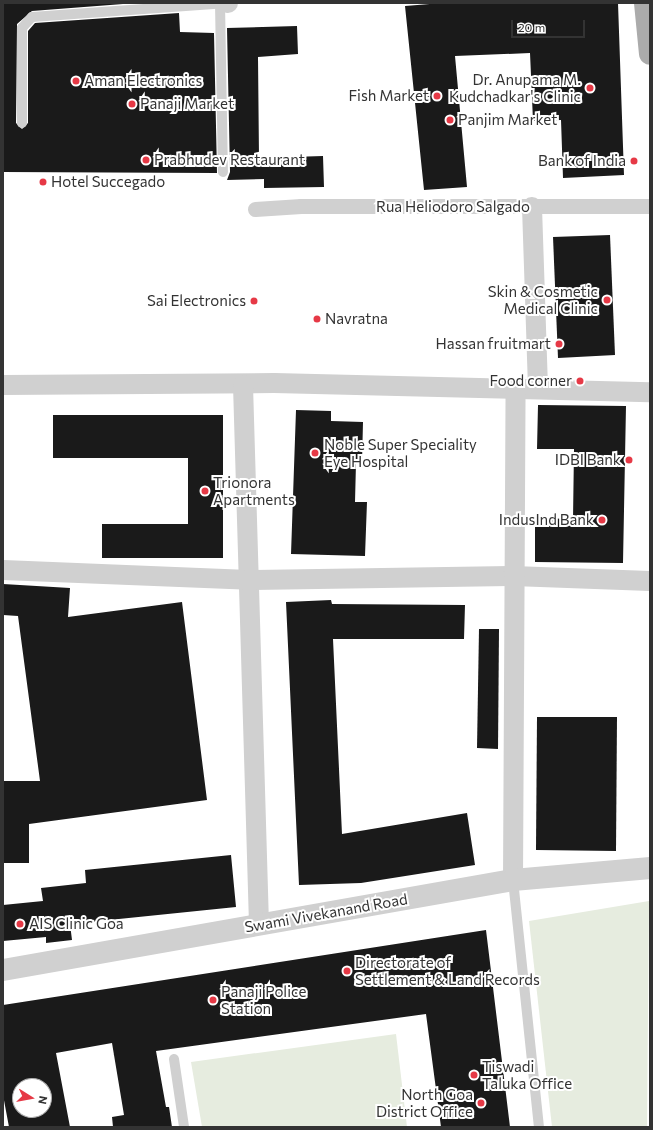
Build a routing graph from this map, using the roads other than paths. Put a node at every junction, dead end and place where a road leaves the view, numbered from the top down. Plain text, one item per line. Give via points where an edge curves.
1 (220, 3) edge
2 (227, 3) edge
3 (646, 3) edge
4 (650, 54) edge
5 (22, 123) dead end
6 (223, 172) dead end
7 (650, 206) edge
8 (532, 207) junction
9 (255, 209) dead end
10 (3, 385) edge
11 (243, 385) junction
12 (516, 388) junction
13 (538, 388) junction
14 (650, 392) edge
15 (3, 570) edge
16 (513, 576) junction
17 (249, 580) junction
18 (650, 581) edge
19 (650, 868) edge
20 (513, 880) junction
21 (259, 925) junction
22 (3, 970) edge
23 (174, 1060) dead end
24 (184, 1127) edge
25 (539, 1127) edge

1 - 6 lane
2 - 5 lane via 32,17 22,28
3 - 4 main road
7 - 8 street, Rua Heliodoro Salgado
8 - 9 street, Rua Heliodoro Salgado via 301,206
8 - 13 street
10 - 11 street
11 - 12 street via 274,383
11 - 17 street
12 - 13 street
12 - 16 street
13 - 14 street
15 - 17 street
16 - 17 street
16 - 18 street
16 - 20 street
17 - 21 street
19 - 20 street, Swami Vivekanand Road
20 - 21 street, Swami Vivekanand Road
20 - 25 lane
21 - 22 street, Swami Vivekanand Road
23 - 24 lane

